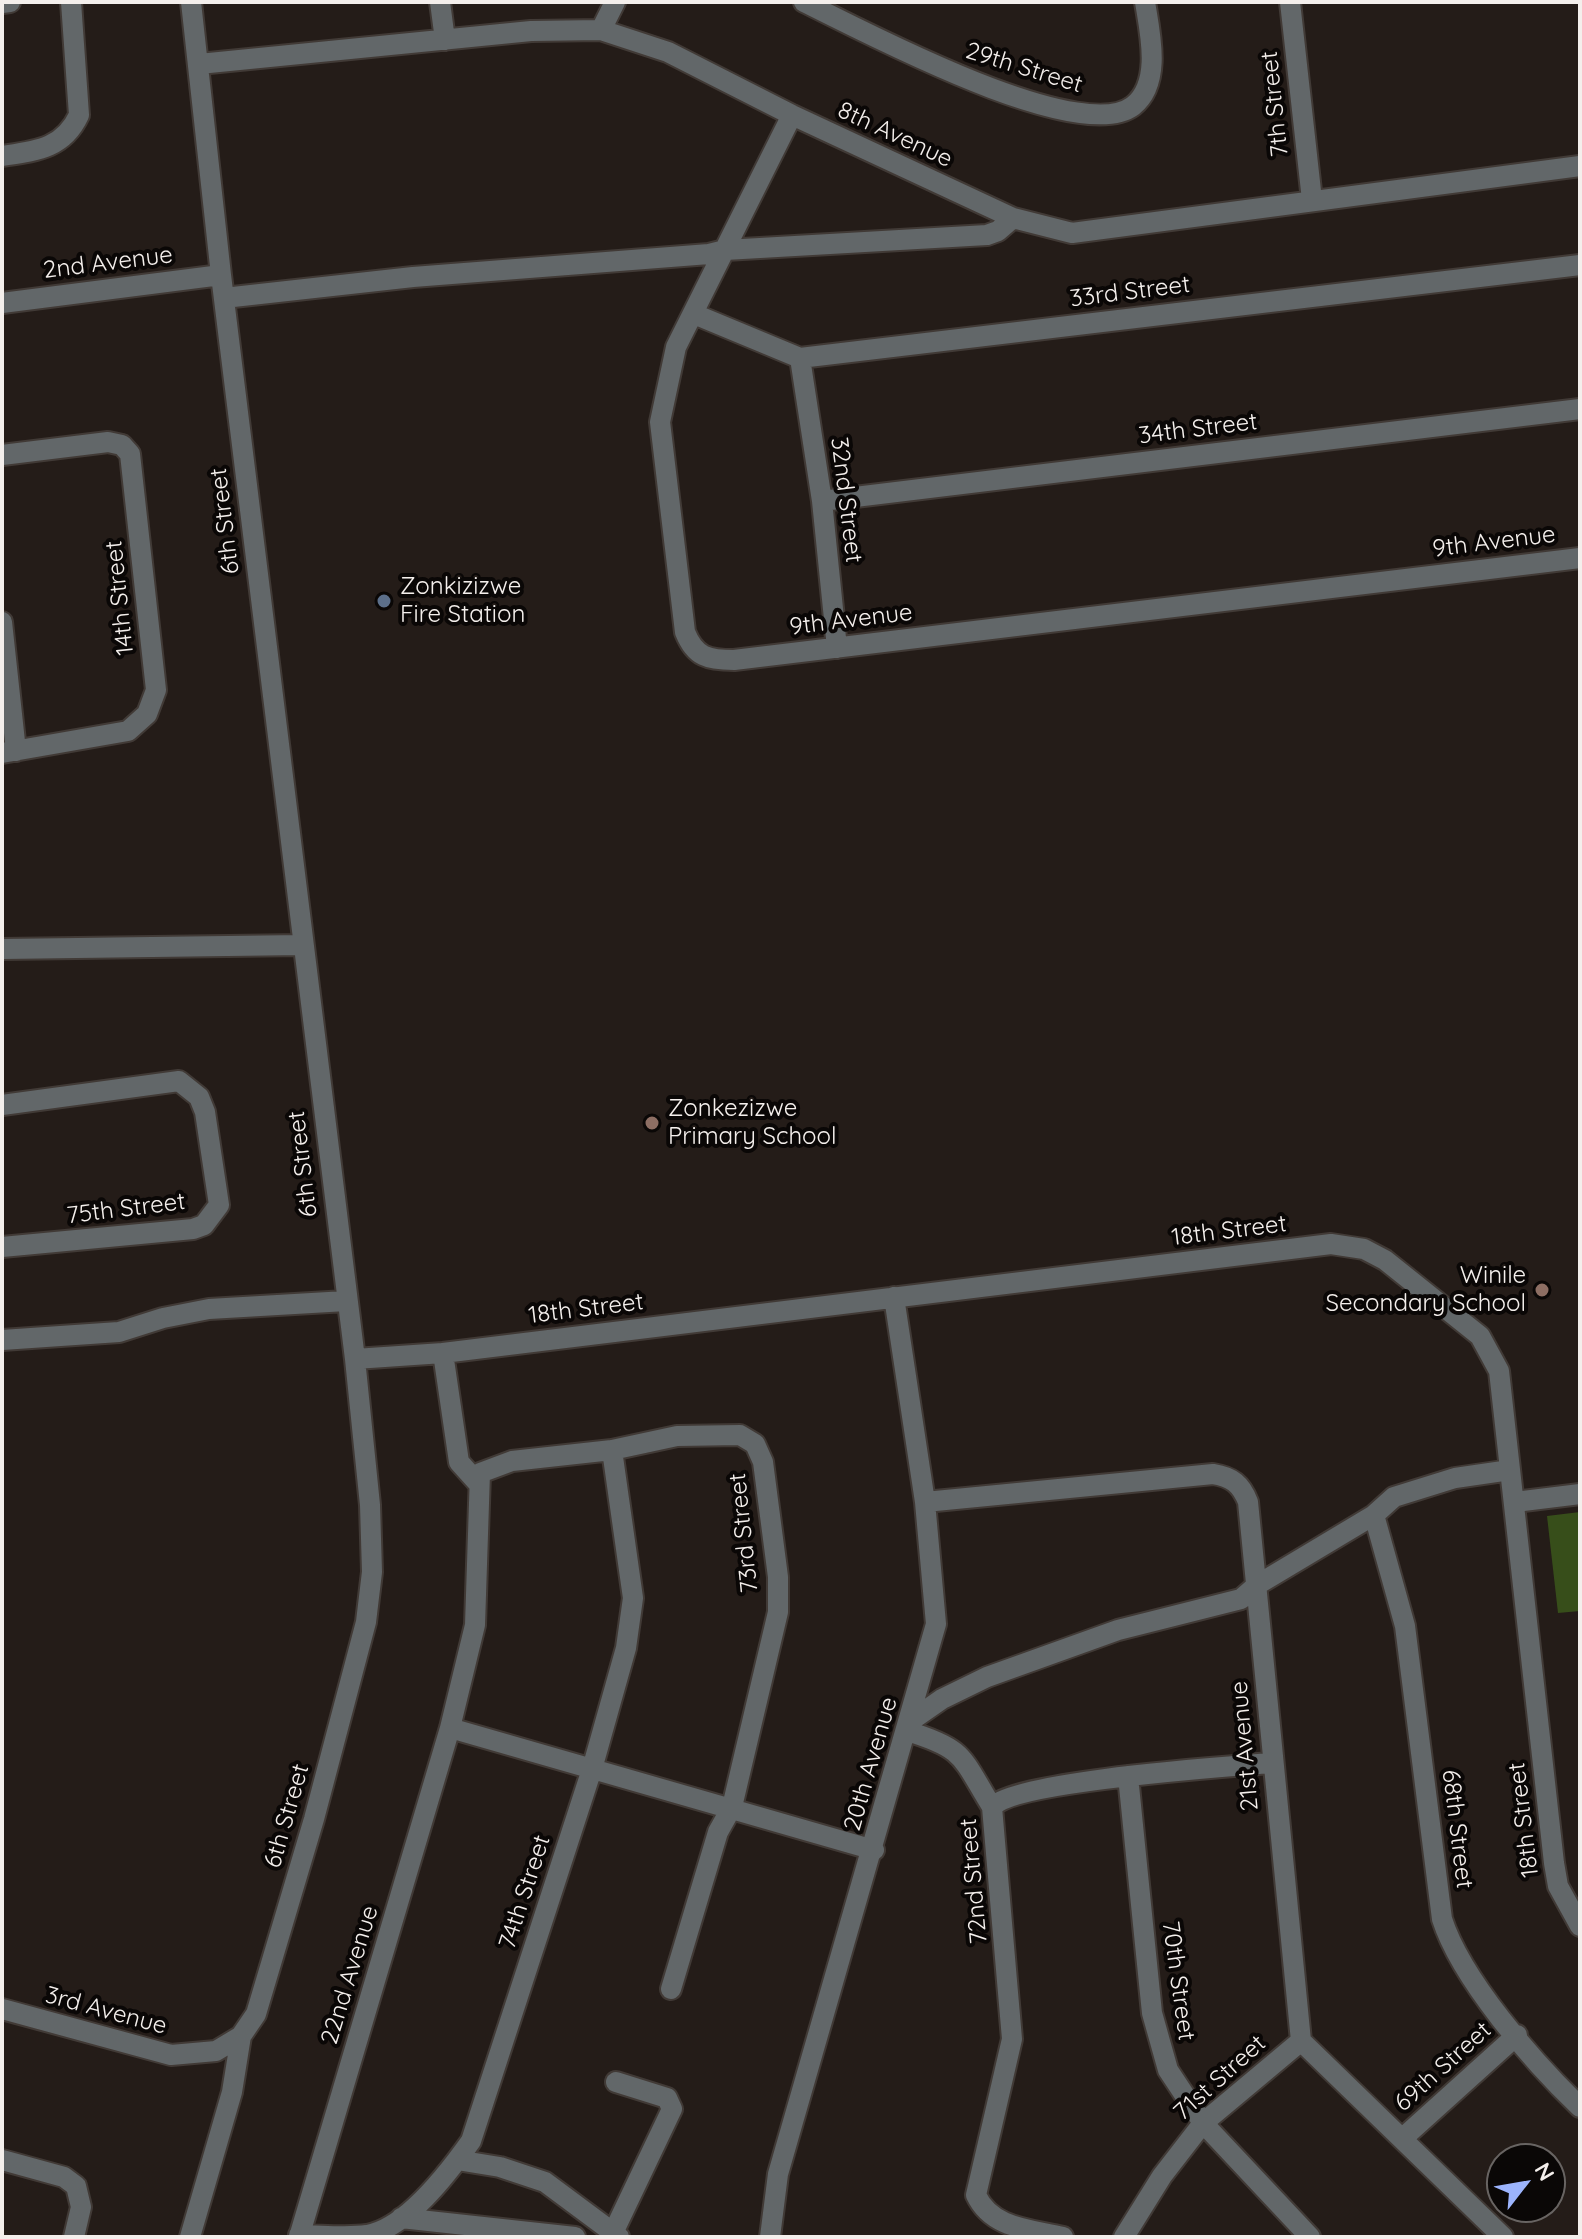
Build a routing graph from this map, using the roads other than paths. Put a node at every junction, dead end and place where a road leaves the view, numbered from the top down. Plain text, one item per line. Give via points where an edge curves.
1 (10, 2) edge
2 (71, 2) edge
3 (191, 2) edge
4 (440, 2) edge
5 (615, 2) edge
6 (804, 2) edge
7 (1145, 2) edge
8 (1290, 2) edge
9 (2, 3) edge
10 (601, 30) junction
11 (445, 40) junction
12 (199, 64) junction
13 (792, 115) junction
14 (2, 156) edge
15 (1580, 166) edge
16 (1312, 200) junction
17 (1013, 218) junction
18 (725, 250) junction
19 (1580, 265) edge
20 (221, 275) junction
21 (224, 298) junction
22 (2, 303) edge
23 (694, 314) junction
24 (800, 358) junction
25 (1580, 409) edge
26 (2, 455) edge
27 (822, 501) junction
28 (1580, 558) edge
29 (2, 622) edge
30 (837, 648) junction
31 (9, 752) edge
32 (302, 945) junction
33 (2, 949) edge
34 (2, 1105) edge
35 (2, 1247) edge
36 (894, 1297) junction
37 (346, 1301) junction
38 (2, 1340) edge
39 (443, 1353) junction
40 (355, 1359) junction
41 (612, 1450) junction
42 (1510, 1470) junction
43 (477, 1482) junction
44 (1580, 1494) edge
45 (925, 1502) junction
46 (1515, 1502) junction
47 (1374, 1515) junction
48 (1257, 1585) junction
49 (908, 1727) junction
50 (450, 1728) junction
51 (1271, 1763) junction
52 (592, 1769) junction
53 (1128, 1776) junction
54 (732, 1807) junction
55 (992, 1807) junction
56 (874, 1850) junction
57 (1580, 1926) edge
58 (671, 1989) dead end
59 (2, 2009) edge
60 (1517, 2035) junction
61 (241, 2036) junction
62 (1301, 2041) junction
63 (616, 2082) dead end
64 (1580, 2107) edge
65 (1203, 2123) junction
66 (1404, 2137) junction
67 (2, 2160) edge
68 (457, 2160) junction
69 (401, 2218) junction
70 (436, 2229) edge
71 (616, 2235) edge
72 (299, 2236) edge
73 (74, 2237) edge
74 (190, 2237) edge
75 (575, 2237) edge
76 (770, 2237) edge
77 (1063, 2237) edge
78 (1124, 2237) edge
79 (1310, 2237) edge
80 (1503, 2237) edge

1 - 9 street
2 - 14 street via 79,115 50,148
3 - 12 street, 6th Street
4 - 11 street
5 - 10 street
6 - 7 street, 29th Street via 943,70 999,92 1082,114 1131,108 1145,90 1152,68
8 - 16 street, 7th Street
10 - 11 street, 8th Avenue
10 - 13 street, 8th Avenue via 668,52
11 - 12 street, 8th Avenue
12 - 20 street, 6th Street
13 - 17 street, 8th Avenue
13 - 18 street, 9th Avenue
15 - 16 street, 8th Avenue
16 - 17 street, 8th Avenue via 1098,232 1072,233
17 - 18 street via 998,231 973,236
18 - 21 street
18 - 23 street, 9th Avenue
19 - 24 street, 33rd Street
20 - 21 street, 6th Street
20 - 22 street, 2nd Avenue
21 - 32 street, 6th Street
23 - 24 street, 33rd Street
23 - 30 street, 9th Avenue via 676,347 660,422 685,632 701,657 734,660
24 - 27 street, 32nd Street
25 - 27 street, 34th Street
26 - 31 street, 14th Street via 108,442 122,445 130,454 156,690 147,714 128,731
27 - 30 street, 32nd Street
28 - 30 street, 9th Avenue
29 - 31 street
32 - 33 street
32 - 37 street, 6th Street
34 - 35 street, 75th Street via 179,1081 199,1097 205,1112 219,1205 204,1225 193,1229
36 - 39 street, 18th Street
36 - 42 street, 18th Street via 1331,1244 1364,1249 1466,1322 1489,1347 1499,1371
36 - 45 street, 20th Avenue
37 - 38 street via 209,1309 119,1332
37 - 40 street, 6th Street
39 - 40 street, 18th Street
39 - 43 street via 459,1462
40 - 61 street, 6th Street via 370,1505 372,1572 366,1622 256,2014
41 - 43 street, 73rd Street via 512,1461 480,1473
41 - 52 street, 74th Street via 633,1598 626,1648
41 - 54 street, 73rd Street via 677,1436 740,1435 755,1444 763,1462 778,1612
42 - 46 street, 18th Street
42 - 47 street via 1418,1489 1394,1497
43 - 50 street, 22nd Avenue via 479,1596
44 - 46 street
45 - 48 street, 21st Avenue via 1226,1476 1243,1489 1248,1502
45 - 49 street, 20th Avenue via 936,1624
46 - 57 street, 18th Street via 1554,1863 1558,1886
47 - 48 street
47 - 60 street, 68th Street via 1405,1626 1442,1919 1461,1963
48 - 49 street via 1241,1599 1118,1630 977,1681
48 - 51 street, 21st Avenue
49 - 55 street via 958,1752
49 - 56 street, 20th Avenue
50 - 52 street
50 - 72 street, 22nd Avenue
51 - 53 street, 72nd Street
51 - 62 street, 21st Avenue
52 - 54 street
52 - 68 street, 74th Street via 471,2141
53 - 55 street, 72nd Street via 1012,1795
53 - 65 street, 70th Street via 1158,2043 1168,2070
54 - 56 street
54 - 58 street, 73rd Street via 718,1832
55 - 77 street, 72nd Street via 1012,2039 976,2195 999,2222
56 - 76 street, 20th Avenue via 778,2174
59 - 61 street, 3rd Avenue via 171,2055 216,2051
60 - 64 street, 68th Street
60 - 66 street, 69th Street
61 - 74 street, 6th Street via 232,2092
62 - 65 street, 71st Street
62 - 66 street
63 - 71 street via 667,2098 672,2109
65 - 78 street, 71st Street
65 - 79 street, 70th Street
66 - 80 street
67 - 73 street via 64,2177 76,2186 81,2207
68 - 69 street, 74th Street
68 - 71 street via 545,2182
69 - 70 street
69 - 72 street, 74th Street via 371,2234
70 - 75 street

